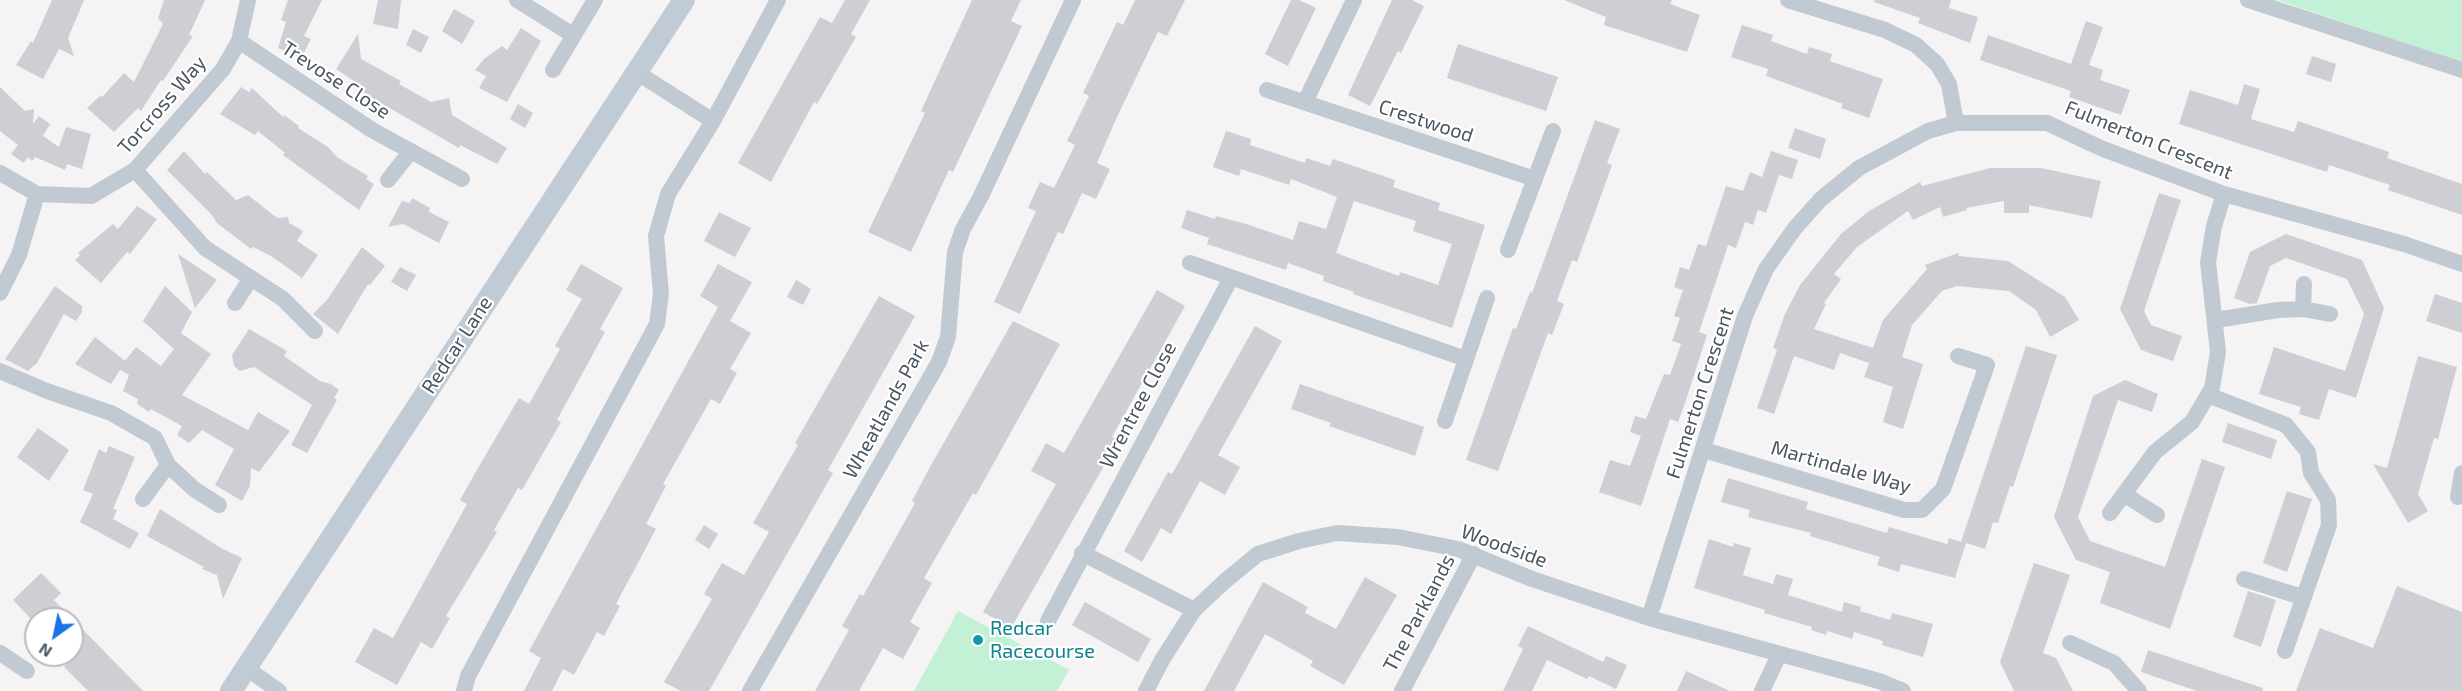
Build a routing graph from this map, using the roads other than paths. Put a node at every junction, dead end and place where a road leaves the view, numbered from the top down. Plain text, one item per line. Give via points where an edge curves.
1 (248, 0) edge
2 (517, 0) edge
3 (596, 0) edge
4 (684, 0) edge
5 (778, 0) edge
6 (1073, 0) edge
7 (1354, 0) edge
8 (1788, 0) edge
9 (2248, 0) edge
10 (573, 35) junction
11 (239, 41) junction
12 (553, 69) dead end
13 (2462, 70) edge
14 (636, 72) junction
15 (1267, 90) dead end
16 (1305, 102) junction
17 (713, 121) junction
18 (1956, 123) junction
19 (1553, 131) dead end
20 (411, 151) junction
21 (135, 170) junction
22 (0, 173) edge
23 (462, 178) dead end
24 (1534, 179) junction
25 (388, 180) dead end
26 (37, 194) junction
27 (2224, 194) junction
28 (1509, 250) dead end
29 (1190, 263) dead end
30 (2462, 264) edge
31 (251, 278) junction
32 (1231, 278) junction
33 (2304, 284) dead end
34 (0, 293) edge
35 (1487, 298) dead end
36 (235, 303) dead end
37 (2303, 309) junction
38 (2330, 314) dead end
39 (2216, 320) junction
40 (315, 332) dead end
41 (1958, 356) dead end
42 (1466, 359) junction
43 (0, 371) edge
44 (2208, 395) junction
45 (1445, 421) dead end
46 (1704, 450) junction
47 (168, 465) junction
48 (2462, 473) edge
49 (2125, 495) junction
50 (2458, 497) dead end
51 (143, 499) dead end
52 (219, 506) dead end
53 (2110, 513) dead end
54 (2157, 515) dead end
55 (1082, 553) junction
56 (1474, 554) junction
57 (2244, 579) dead end
58 (2302, 597) junction
59 (1194, 610) junction
60 (1649, 618) junction
61 (1048, 621) dead end
62 (2070, 643) dead end
63 (2285, 651) dead end
64 (0, 653) edge
65 (1779, 655) junction
66 (246, 668) junction
67 (27, 671) dead end
68 (231, 691) edge
69 (279, 691) edge
70 (464, 691) edge
71 (750, 691) edge
72 (1146, 691) edge
73 (1402, 691) edge
74 (1762, 691) edge
75 (1904, 691) edge
76 (2139, 691) edge

1 - 11 street, Torcross Way
2 - 10 street
3 - 10 street
4 - 14 main road, Redcar Lane
5 - 17 street
6 - 71 street, Wheatlands Park via 963,229 955,252 948,337 939,362
7 - 16 street
8 - 18 street via 1885,30 1916,45 1937,64 1949,84
9 - 13 street
10 - 12 street
11 - 20 street, Trevose Close via 372,130
11 - 21 street, Torcross Way via 223,69
14 - 17 street
14 - 66 main road, Redcar Lane
15 - 16 street, Crestwood
16 - 24 street, Crestwood
17 - 70 street via 668,194 656,236 661,294 657,324 468,676
18 - 27 street, Fulmerton Crescent via 2047,123
18 - 46 street, Fulmerton Crescent via 1928,131 1859,168 1821,199 1795,228 1766,269 1745,316
19 - 24 street
20 - 23 street, Trevose Close
20 - 25 street
21 - 26 street, Torcross Way via 91,196
21 - 31 street via 205,248
22 - 26 street, Torcross Way
24 - 28 street
26 - 34 street via 19,255
27 - 30 street, Fulmerton Crescent
27 - 39 street via 2208,262
29 - 32 street
31 - 36 street
31 - 40 street via 283,298
32 - 42 street
32 - 55 street, Wrentree Close
33 - 37 street
35 - 42 street
37 - 38 street
37 - 39 street
39 - 44 street via 2218,352
41 - 46 street, Martindale Way via 1987,365 1943,489 1922,510 1904,510
42 - 45 street
43 - 47 street via 111,412 155,438
44 - 49 street via 2192,422 2155,452
44 - 58 street via 2286,425 2308,452 2311,473 2328,500 2329,525
46 - 60 street, Fulmerton Crescent
47 - 51 street
47 - 52 street
48 - 50 street
49 - 53 street
49 - 54 street
55 - 59 street
55 - 61 street, Wrentree Close
56 - 59 street, Woodside via 1398,537 1337,533 1258,554
56 - 60 street, Woodside via 1532,579
56 - 73 street, The Parklands
57 - 58 street
58 - 63 street
59 - 72 street, Woodside
60 - 65 street, Woodside
62 - 76 street via 2114,663
64 - 67 street
65 - 74 street
65 - 75 street, Woodside
66 - 68 main road, Redcar Lane
66 - 69 street

